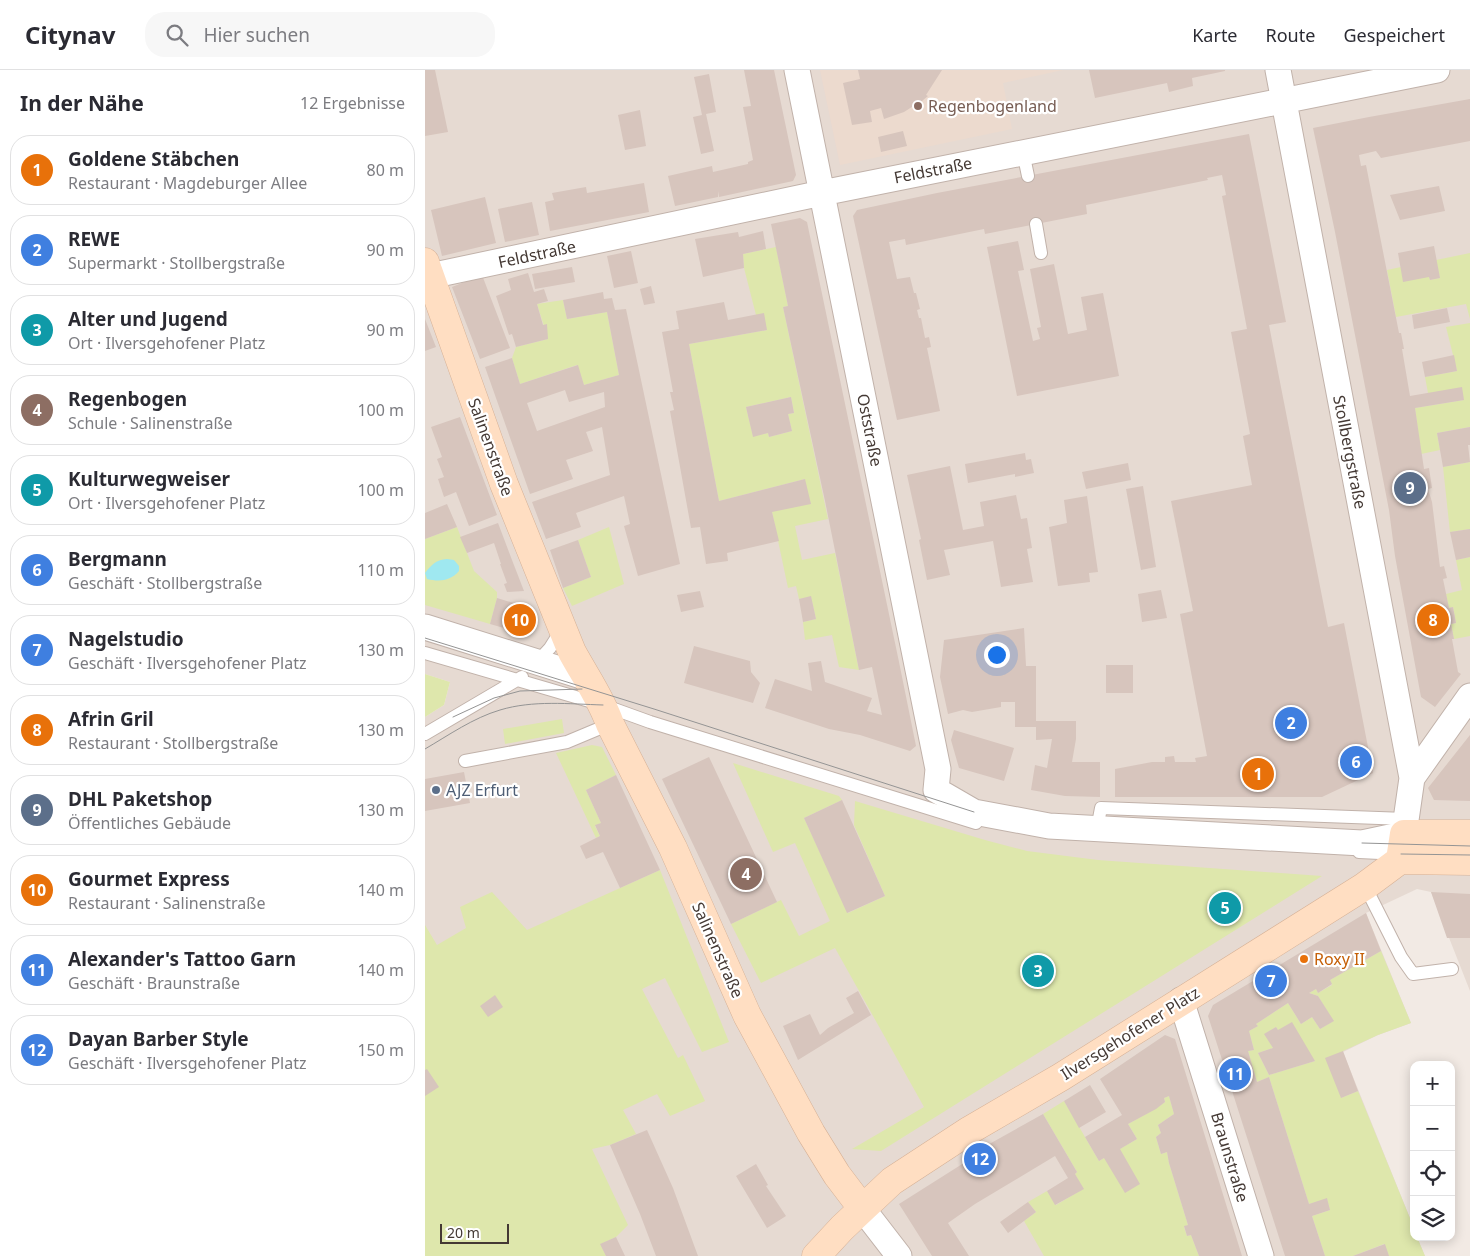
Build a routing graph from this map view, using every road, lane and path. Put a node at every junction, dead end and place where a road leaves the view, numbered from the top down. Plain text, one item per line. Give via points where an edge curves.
1 (797, 70) edge
2 (1278, 70) edge
3 (1437, 70) edge
4 (1284, 100) junction
5 (822, 193) junction
6 (1036, 224) dead end
7 (1041, 252) dead end
8 (428, 269) edge
9 (425, 627) edge
10 (562, 629) junction
11 (425, 653) edge
12 (537, 662) junction
13 (585, 677) junction
14 (518, 679) junction
15 (1470, 696) edge
16 (606, 714) junction
17 (425, 734) edge
18 (465, 761) dead end
19 (1412, 778) junction
20 (1097, 829) junction
21 (1470, 834) edge
22 (1403, 842) junction
23 (1470, 861) edge
24 (1365, 886) junction
25 (1452, 969) dead end
26 (1181, 1000) junction
27 (862, 1208) junction
28 (816, 1256) edge
29 (899, 1256) edge
30 (1261, 1256) edge

1 - 5 street, Oststraße
2 - 4 street, Stollbergstraße
3 - 4 street, Feldstraße
4 - 5 street, Feldstraße via 1025,164
4 - 19 street, Stollbergstraße
5 - 8 street, Feldstraße
5 - 20 street, Oststraße via 938,769 936,790 974,812 1049,826
6 - 7 lane
8 - 10 street, Salinenstraße via 504,484
9 - 12 street
10 - 12 lane
10 - 13 street, Salinenstraße
11 - 14 lane
12 - 13 street
12 - 14 lane
13 - 16 street, Salinenstraße
14 - 16 lane
14 - 17 lane
15 - 19 street
16 - 18 lane via 567,742
16 - 22 lane via 650,722 962,819 1048,837 1283,850
16 - 27 street, Salinenstraße via 673,848 747,1015 811,1133
19 - 22 street, Stollbergstraße
20 - 22 street via 1362,843
20 - 22 lane via 1101,808
21 - 22 street
22 - 23 street
22 - 24 street, Ilversgehofener Platz
24 - 25 lane via 1413,974
24 - 26 street, Ilversgehofener Platz
26 - 27 street, Ilversgehofener Platz via 1061,1077 970,1130 892,1181
26 - 30 street, Braunstraße
27 - 28 street, Ilversgehofener Platz
27 - 29 street, Salinenstraße

